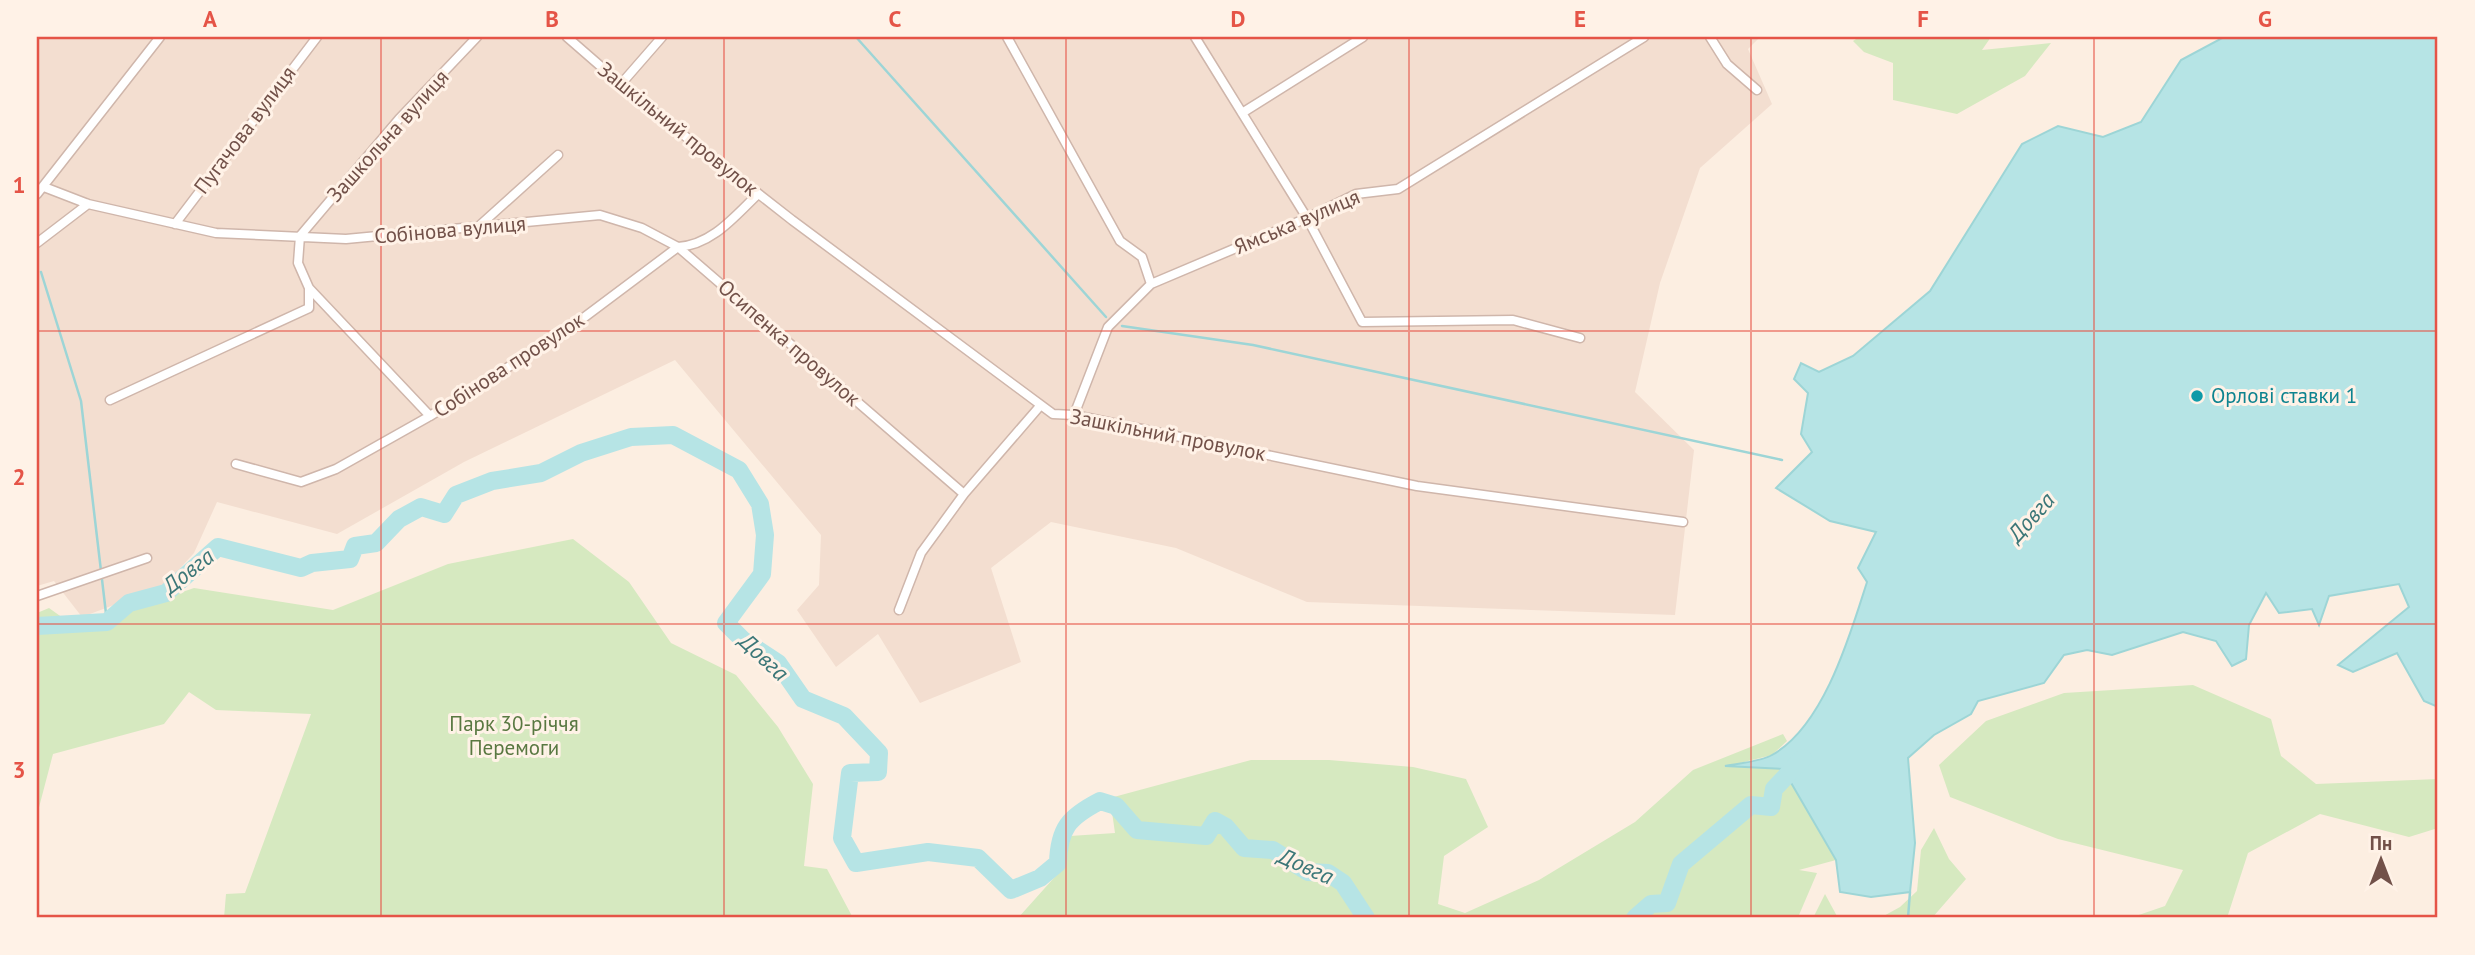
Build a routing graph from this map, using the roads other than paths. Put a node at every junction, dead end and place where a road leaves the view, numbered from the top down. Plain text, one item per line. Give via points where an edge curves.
1 (160, 37) edge
2 (317, 37) edge
3 (477, 37) edge
4 (567, 37) edge
5 (662, 37) edge
6 (1007, 37) edge
7 (1195, 37) edge
8 (1363, 37) edge
9 (1644, 37) edge
10 (1710, 37) edge
11 (621, 84) junction
12 (1757, 90) dead end
13 (1242, 113) junction
14 (558, 155) dead end
15 (40, 190) edge
16 (758, 194) junction
17 (88, 204) junction
18 (600, 215) joint
19 (1307, 218) junction
20 (175, 224) junction
21 (478, 227) junction
22 (300, 236) junction
23 (37, 243) edge
24 (678, 247) junction
25 (1151, 284) junction
26 (309, 288) junction
27 (1580, 338) dead end
28 (110, 400) dead end
29 (1040, 406) junction
30 (1074, 415) junction
31 (430, 416) junction
32 (236, 464) dead end
33 (964, 494) junction
34 (1683, 522) dead end
35 (147, 558) dead end
36 (37, 596) edge
37 (899, 610) dead end

1 - 15 street
2 - 20 street, Пугачова вулиця
3 - 22 street, Зашкольна вулиця via 399,119
4 - 11 street, Зашкільний провулок
5 - 11 street
6 - 25 street via 1120,241 1142,257
7 - 13 street
8 - 13 street
9 - 19 street, Ямська вулиця via 1398,189 1356,194
10 - 12 street via 1727,64
11 - 16 street, Зашкільний провулок
13 - 19 street
14 - 21 street
15 - 17 street
16 - 24 street, Собінова провулок via 699,244
16 - 29 street, Зашкільний провулок
17 - 20 street
17 - 23 street
18 - 21 street, Собінова вулиця
18 - 24 street, Осипенка провулок via 642,228
19 - 25 street, Ямська вулиця
19 - 27 street via 1362,322 1513,320
20 - 22 street via 216,233
21 - 22 street, Собінова вулиця via 346,239
22 - 26 street via 298,263
24 - 31 street, Собінова провулок via 566,331
24 - 33 street, Осипенка провулок
25 - 30 street, Ямська вулиця via 1108,327
26 - 28 street via 309,308
26 - 31 street
29 - 30 street, Зашкільний провулок via 1053,414
29 - 33 street
30 - 34 street, Зашкільний провулок via 1418,485
31 - 32 street, Собінова провулок via 336,469 301,482
33 - 37 street via 921,553
35 - 36 street

